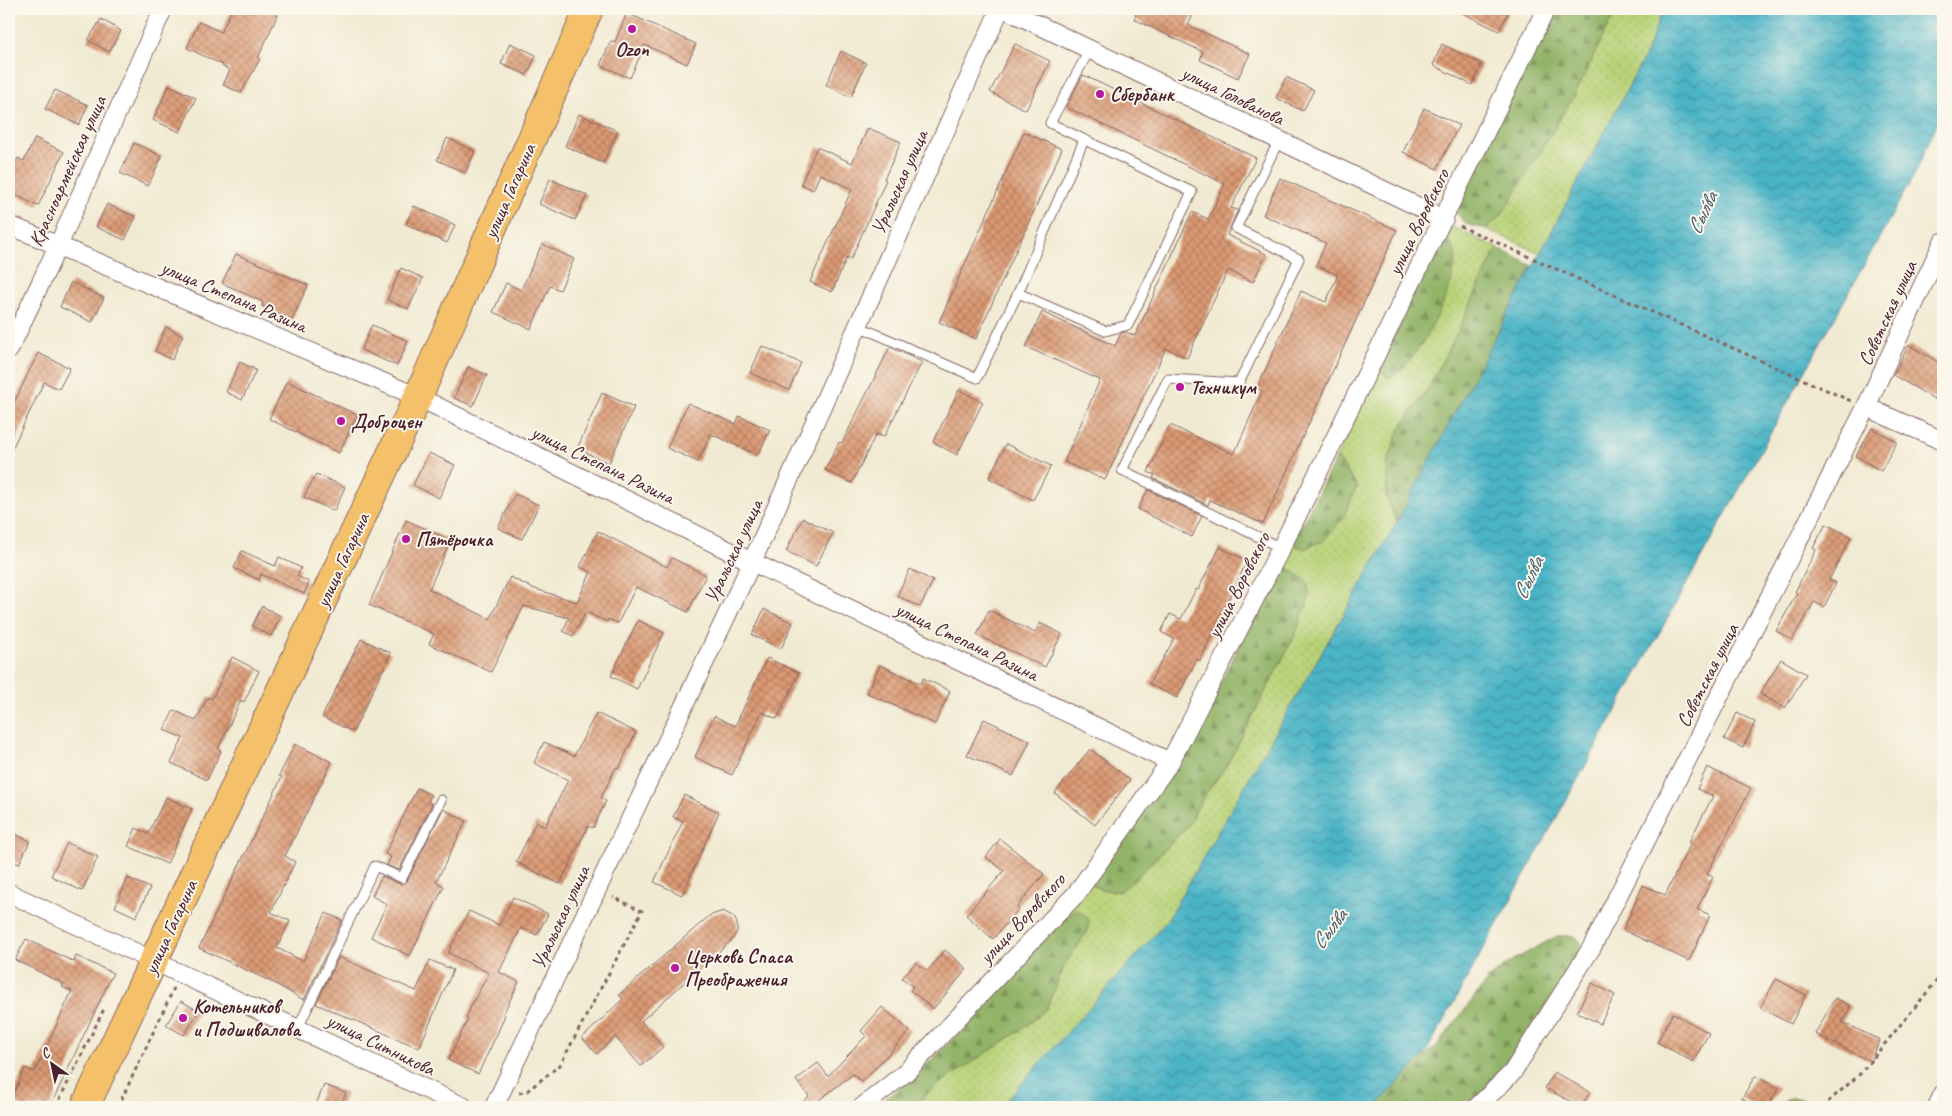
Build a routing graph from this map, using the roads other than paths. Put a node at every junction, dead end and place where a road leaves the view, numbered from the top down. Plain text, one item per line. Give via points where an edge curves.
1 (162, 9) edge
2 (589, 9) edge
3 (1000, 9) edge
4 (1005, 9) edge
5 (1546, 9) edge
6 (1090, 49) junction
7 (1084, 140) junction
8 (1279, 140) junction
9 (1449, 221) junction
10 (9, 225) edge
11 (1943, 242) edge
12 (58, 246) junction
13 (1018, 293) junction
14 (858, 326) junction
15 (9, 350) edge
16 (418, 397) junction
17 (1861, 405) junction
18 (1943, 441) edge
19 (1281, 548) junction
20 (752, 562) junction
21 (1170, 762) junction
22 (441, 800) dead end
23 (9, 892) edge
24 (154, 960) junction
25 (298, 1028) junction
26 (1943, 1094) edge
27 (495, 1104) edge
28 (85, 1107) edge
29 (464, 1107) edge
30 (862, 1107) edge
31 (1477, 1107) edge
32 (1936, 1107) edge

1 - 12 street, Красноармейская улица
2 - 16 main road, улица Гагарина
3 - 14 street, Уральская улица
4 - 6 street, улица Голованова
5 - 9 street, улица Воровского
6 - 7 lane via 1050,123
6 - 8 street, улица Голованова
7 - 13 lane
7 - 13 lane via 1192,192 1128,325 1105,331
8 - 9 street, улица Голованова
8 - 19 lane via 1236,228 1299,259 1239,383 1168,379 1122,470
9 - 19 street, улица Воровского
10 - 12 street, улица Степана Разина
11 - 17 street, Советская улица
12 - 15 street, Красноармейская улица
12 - 16 street, улица Степана Разина
13 - 14 lane via 977,378
14 - 20 street, Уральская улица
16 - 20 street, улица Степана Разина
16 - 24 main road, улица Гагарина
17 - 18 street
17 - 31 street, Советская улица via 1592,947 1512,1073
19 - 21 street, улица Воровского
20 - 21 street, улица Степана Разина
20 - 27 street, Уральская улица
21 - 30 street, улица Воровского via 1076,894 906,1073
22 - 25 lane via 402,878 375,866
23 - 24 street, улица Ситникова
24 - 25 street, улица Ситникова
24 - 28 main road, улица Гагарина
25 - 29 street, улица Ситникова
26 - 32 street

